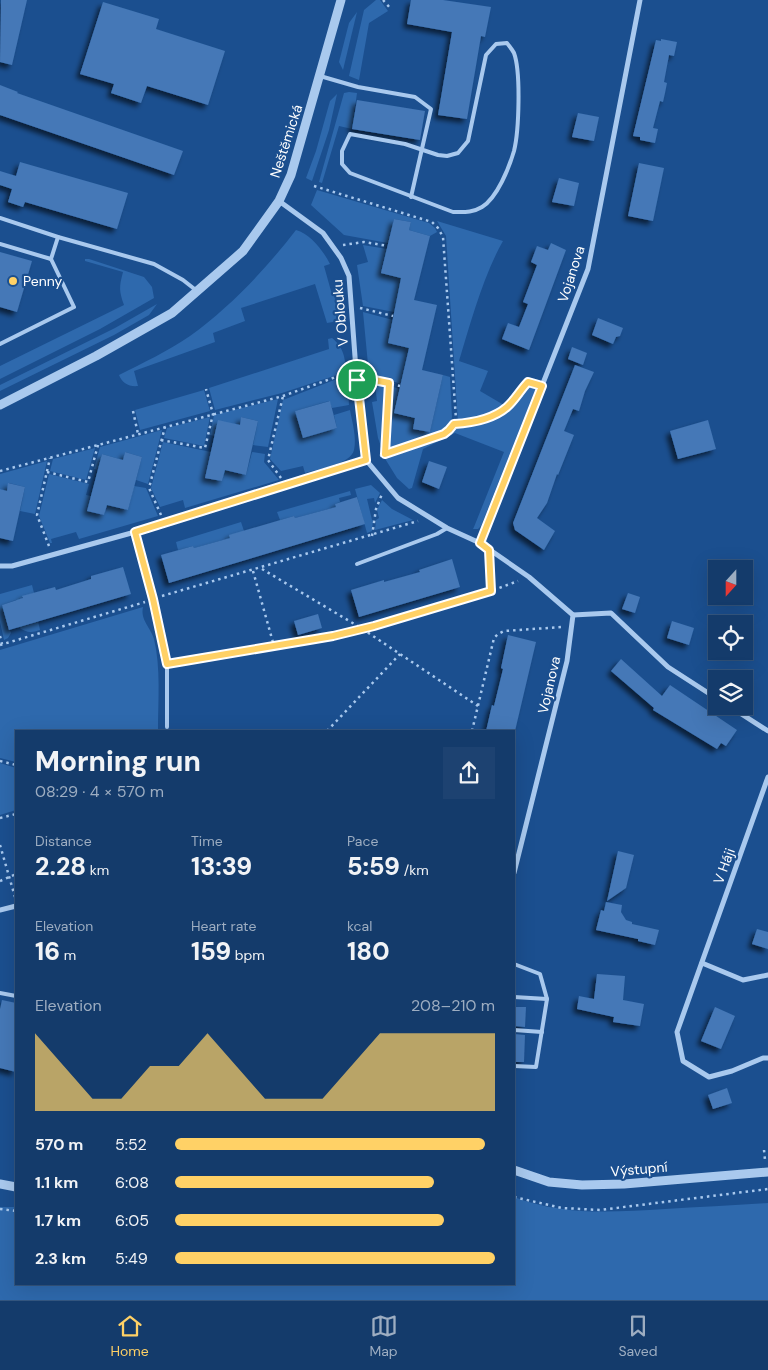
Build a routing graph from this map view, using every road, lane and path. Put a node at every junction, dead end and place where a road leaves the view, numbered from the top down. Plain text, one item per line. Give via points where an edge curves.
1 (341, 0) edge
2 (383, 0) edge
3 (640, 0) edge
4 (391, 9) dead end
5 (320, 76) junction
6 (422, 150) junction
7 (314, 186) dead end
8 (411, 197) junction
9 (279, 201) junction
10 (0, 218) edge
11 (58, 237) junction
12 (0, 244) edge
13 (388, 246) dead end
14 (335, 249) junction
15 (51, 259) junction
16 (197, 291) junction
17 (359, 308) dead end
18 (393, 316) dead end
19 (0, 344) edge
20 (356, 370) junction
21 (357, 380) junction
22 (389, 383) junction
23 (400, 386) dead end
24 (542, 386) junction
25 (206, 389) dead end
26 (283, 396) junction
27 (0, 405) edge
28 (133, 411) dead end
29 (213, 414) junction
30 (454, 424) junction
31 (165, 427) junction
32 (138, 434) junction
33 (161, 440) junction
34 (98, 445) junction
35 (385, 454) junction
36 (50, 458) junction
37 (366, 460) junction
38 (0, 471) edge
39 (47, 472) junction
40 (287, 485) junction
41 (390, 488) junction
42 (429, 517) junction
43 (165, 523) junction
44 (447, 528) junction
45 (135, 532) junction
46 (372, 536) junction
47 (480, 543) junction
48 (489, 550) junction
49 (52, 555) junction
50 (357, 564) dead end
51 (0, 566) edge
52 (261, 568) junction
53 (253, 571) junction
54 (529, 577) junction
55 (491, 591) junction
56 (160, 597) dead end
57 (148, 601) dead end
58 (573, 615) junction
59 (570, 626) junction
60 (361, 628) junction
61 (0, 636) edge
62 (1, 645) edge
63 (274, 646) junction
64 (400, 654) junction
65 (167, 664) junction
66 (708, 693) edge
67 (478, 706) junction
68 (743, 715) edge
69 (167, 727) dead end
70 (328, 730) edge
71 (472, 730) edge
72 (768, 731) edge
73 (0, 761) edge
74 (15, 765) edge
75 (768, 777) edge
76 (15, 814) edge
77 (0, 818) edge
78 (0, 845) edge
79 (515, 869) edge
80 (15, 874) edge
81 (10, 877) junction
82 (0, 882) edge
83 (15, 900) edge
84 (15, 904) edge
85 (0, 910) edge
86 (702, 963) junction
87 (515, 964) edge
88 (768, 975) edge
89 (0, 993) edge
90 (15, 996) edge
91 (515, 997) edge
92 (547, 999) junction
93 (515, 1030) edge
94 (542, 1032) junction
95 (768, 1058) edge
96 (515, 1066) edge
97 (515, 1170) edge
98 (768, 1172) edge
99 (0, 1184) edge
100 (15, 1187) edge
101 (768, 1189) edge
102 (515, 1197) edge
103 (0, 1209) edge
104 (15, 1210) edge

1 - 5 street, Neštěmická
2 - 4 path
3 - 24 street, Vojanova via 588,269
5 - 6 lane via 415,97 431,109
5 - 9 street, Neštěmická via 291,176
6 - 8 lane
6 - 8 lane via 350,134 342,150 342,164 350,173
6 - 8 lane via 447,156 458,153 468,142 486,54 496,44 507,43 514,52 518,106 514,150 494,193 484,206 471,212 452,212
7 - 30 path via 432,222 438,228 443,237
9 - 14 street, V Oblouku via 323,233
9 - 16 street, Neštěmická via 243,251
10 - 11 lane
11 - 15 lane
11 - 16 lane via 154,264
12 - 15 lane
13 - 14 path via 364,242
14 - 20 street, V Oblouku via 349,276
15 - 19 lane via 74,307
16 - 27 street, Neštěmická via 172,313
17 - 18 path
20 - 21 street, V Oblouku
20 - 26 path
21 - 22 path
21 - 37 street, V Oblouku
22 - 23 path
22 - 35 path
24 - 30 path via 528,382 507,407 487,418
24 - 47 street, Vojanova
25 - 29 path
26 - 29 path
26 - 40 path via 268,460
28 - 32 path
29 - 31 path
29 - 33 path via 206,448
30 - 35 path via 444,434
31 - 32 path
31 - 33 path
32 - 34 path
33 - 43 path via 149,488
34 - 36 path
34 - 39 path via 88,482
35 - 37 path
36 - 38 path
36 - 39 path
37 - 40 street
37 - 41 street
39 - 49 path via 37,515
40 - 43 street
41 - 42 street via 398,498
41 - 46 path via 382,494 376,510
42 - 44 street
42 - 46 path
43 - 45 street
44 - 47 street
44 - 50 lane
45 - 49 street
45 - 65 lane
46 - 52 path
47 - 48 street
48 - 54 street
48 - 55 path
49 - 51 street
52 - 53 path
52 - 60 path
53 - 56 path
53 - 63 path
54 - 55 path
54 - 58 street
55 - 60 path
57 - 62 path
58 - 59 street, Vojanova
58 - 66 street via 611,614 668,667
59 - 67 path via 498,634 494,638
59 - 79 street, Vojanova via 567,661
60 - 63 path
60 - 64 path
61 - 62 path
63 - 65 path
64 - 67 path
64 - 70 path
65 - 69 lane
67 - 71 path
68 - 72 street
73 - 74 path
75 - 86 street, V Háji
76 - 77 path
78 - 81 path
80 - 81 path
81 - 82 path
81 - 83 path
84 - 85 street
86 - 88 street via 742,980
86 - 95 street, V Háji via 677,1032 683,1061 709,1078
87 - 92 lane via 540,974
89 - 90 lane
91 - 92 lane
92 - 94 lane
93 - 94 lane
94 - 96 lane via 536,1067
97 - 98 street, Výstupní via 549,1182 582,1186
99 - 100 street
101 - 102 path via 600,1210 562,1208
103 - 104 path

